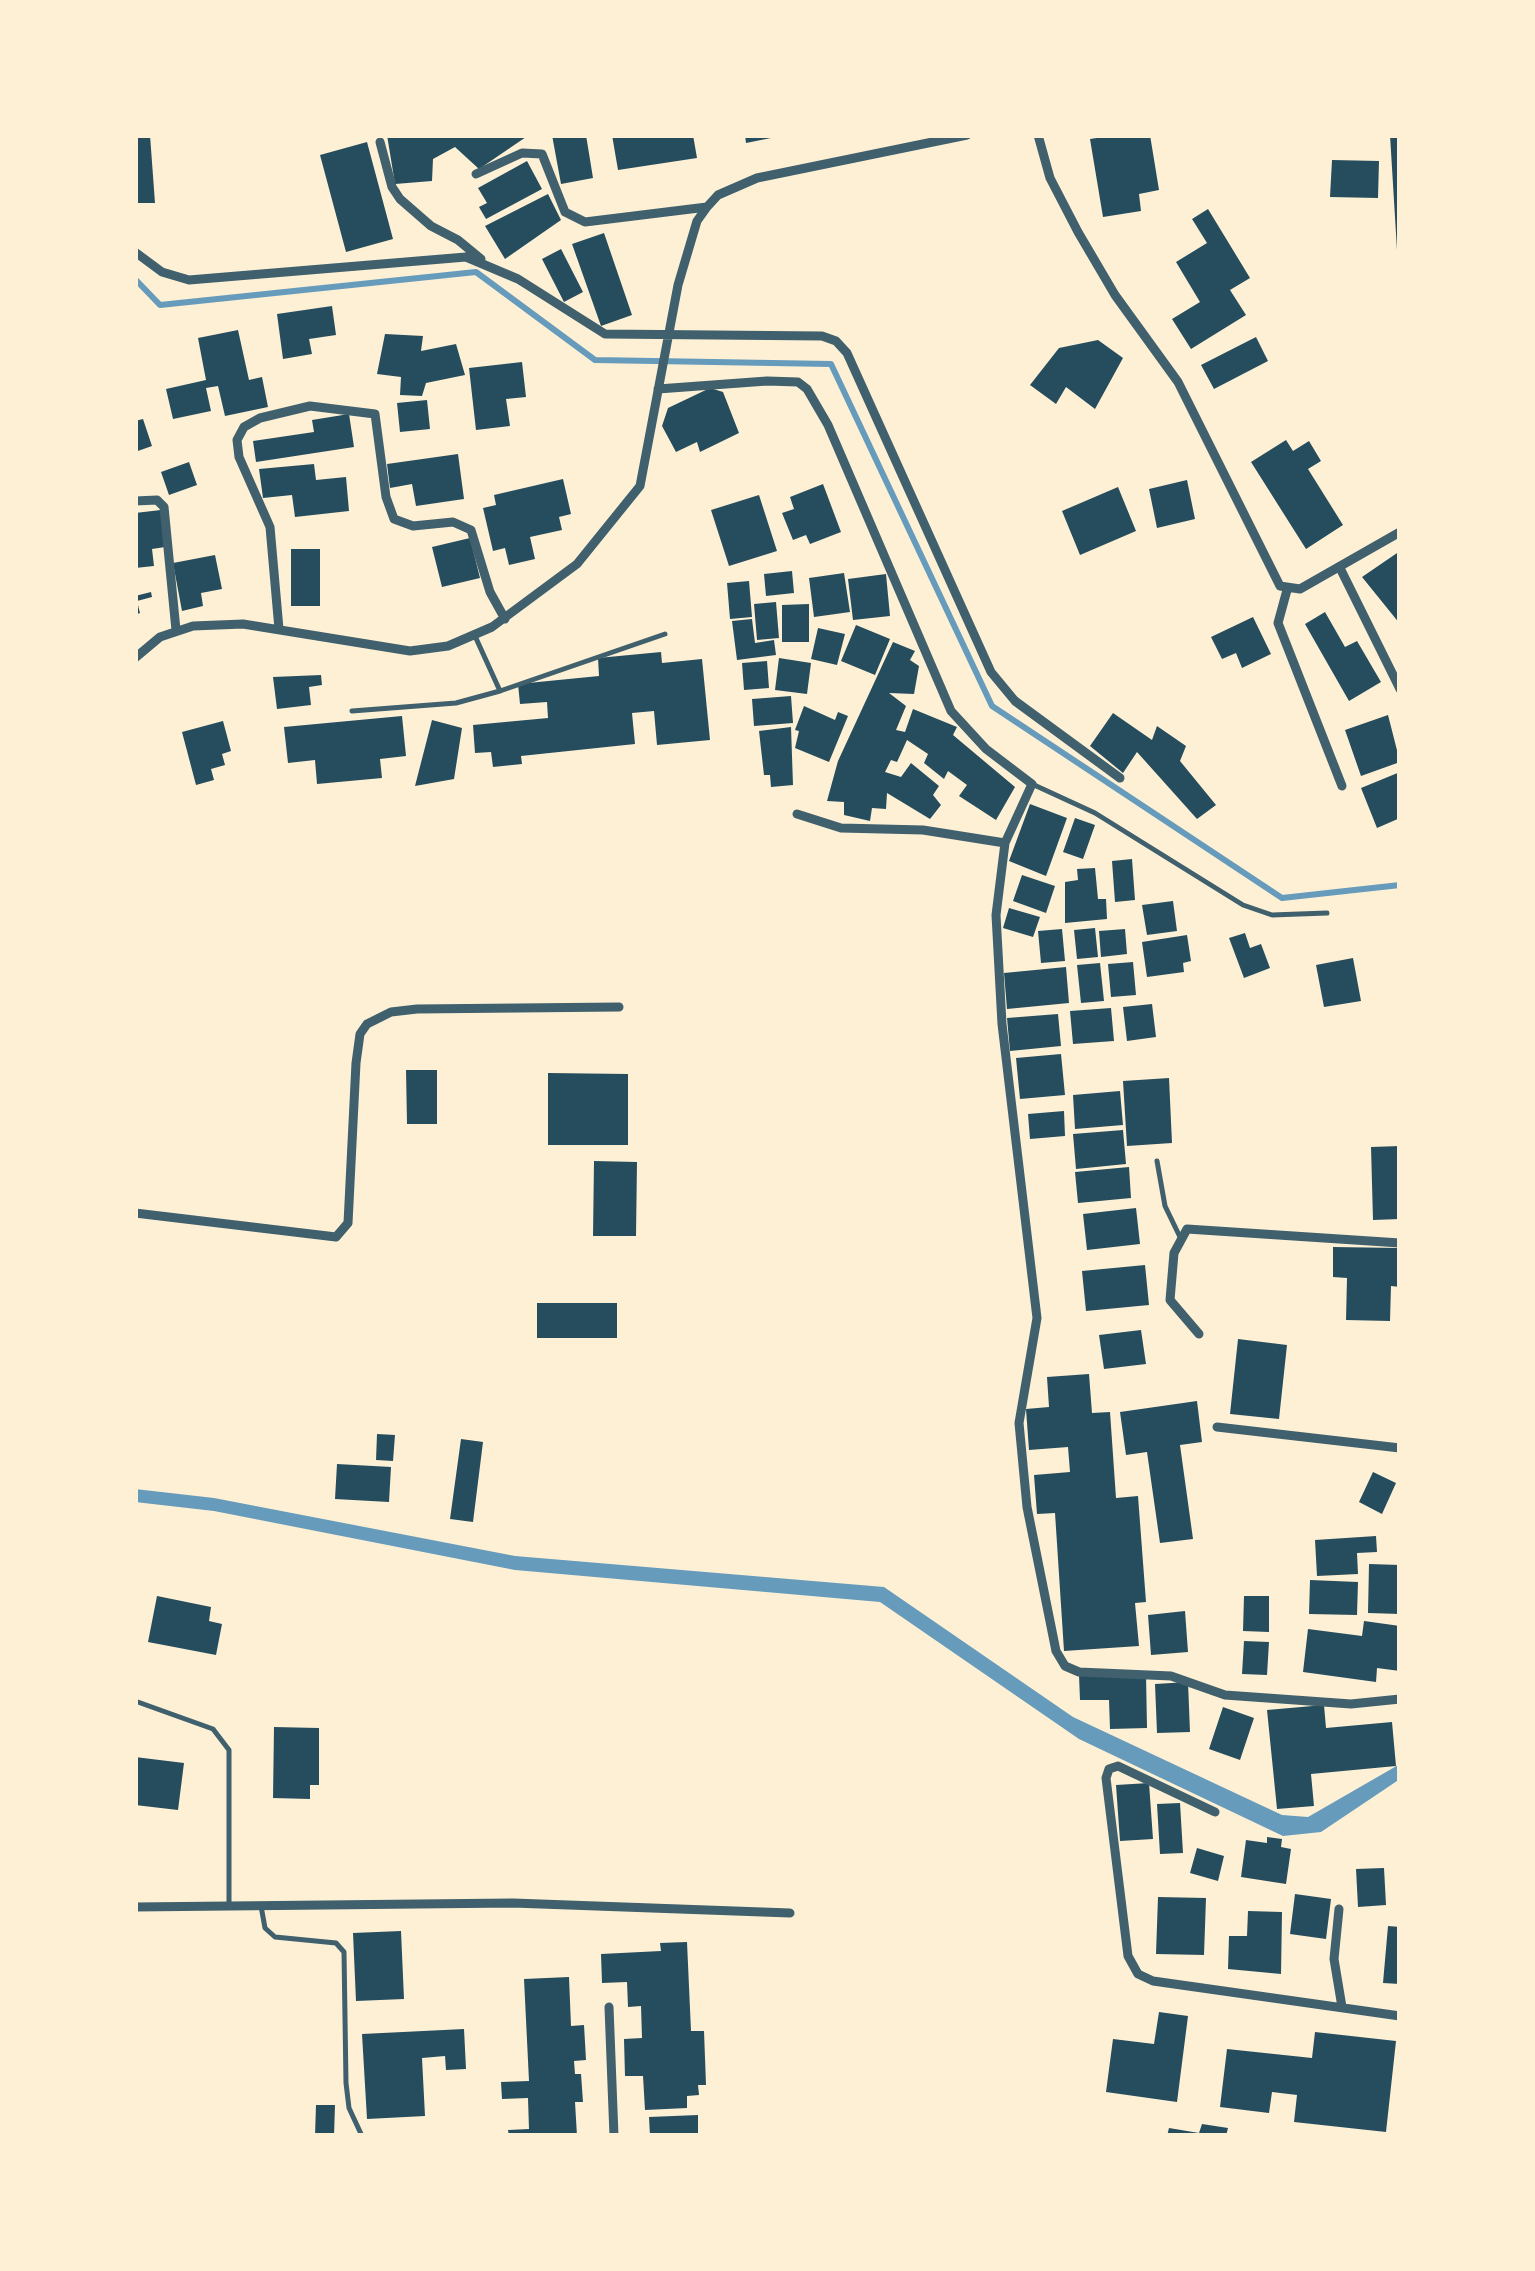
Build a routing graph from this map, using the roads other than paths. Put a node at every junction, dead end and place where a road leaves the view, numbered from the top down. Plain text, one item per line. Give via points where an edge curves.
1 (968, 135) edge
2 (1038, 135) edge
3 (933, 138) edge
4 (380, 142) dead end
5 (476, 174) dead end
6 (707, 207) junction
7 (135, 252) edge
8 (484, 260) junction
9 (666, 336) junction
10 (660, 383) junction
11 (135, 502) edge
12 (1400, 532) edge
13 (1340, 568) junction
14 (1287, 590) junction
15 (504, 619) junction
16 (279, 629) junction
17 (176, 630) junction
18 (665, 634) dead end
19 (475, 636) junction
20 (135, 658) edge
21 (1400, 688) edge
22 (500, 691) junction
23 (352, 711) dead end
24 (1120, 778) dead end
25 (1032, 784) junction
26 (1342, 786) dead end
27 (797, 814) dead end
28 (1005, 843) junction
29 (1328, 913) dead end
30 (619, 1007) dead end
31 (1157, 1161) dead end
32 (135, 1213) edge
33 (1180, 1237) junction
34 (1400, 1243) edge
35 (1198, 1334) dead end
36 (1218, 1427) dead end
37 (1400, 1448) edge
38 (1400, 1699) edge
39 (135, 1701) edge
40 (1214, 1812) dead end
41 (228, 1905) junction
42 (135, 1906) edge
43 (261, 1906) junction
44 (1338, 1909) dead end
45 (790, 1913) dead end
46 (609, 2007) dead end
47 (1342, 2007) junction
48 (1400, 2016) edge
49 (362, 2136) edge
50 (614, 2136) edge

1 - 3 street
2 - 14 street via 1050,178 1078,232 1178,382 1275,580
3 - 6 street via 756,178
4 - 8 street via 400,198
5 - 6 street via 522,153 542,154 565,212 585,222
6 - 9 street via 691,239
7 - 8 street via 162,272 190,280 450,257
8 - 9 street via 598,332
9 - 10 street
9 - 24 street via 836,340 848,353 991,672 1015,701
10 - 15 street via 644,473 629,502 577,564
10 - 25 street via 798,382 807,388 951,712
11 - 17 street via 156,500 164,507
12 - 13 street
13 - 14 street
13 - 21 street
14 - 26 street via 1278,623
15 - 16 street via 471,530 453,522 413,526 394,519 375,414 310,406 260,418 238,440 270,527
15 - 19 street
16 - 17 street via 243,624
16 - 19 street via 410,651
17 - 20 street
18 - 22 lane
19 - 22 lane
22 - 23 lane via 456,703
25 - 28 street
25 - 29 lane via 1256,911
27 - 28 street via 841,828 923,830
28 - 38 street via 996,915 1002,1024 1037,1318 1019,1423 1027,1507 1056,1652 1079,1672 1171,1676 1225,1695 1351,1704
30 - 32 street via 417,1009 368,1024 356,1063 348,1223 336,1237
31 - 33 lane via 1165,1206
33 - 34 street via 1196,1228
33 - 35 street via 1170,1300
36 - 37 street
39 - 41 lane via 212,1729 230,1750
40 - 47 street via 1118,1766 1109,1769 1128,1956 1138,1974
41 - 42 street
41 - 43 street
43 - 45 street via 513,1903
43 - 49 lane via 265,1928 276,1938 336,1943 344,1952 346,2083
44 - 47 street via 1334,1959
46 - 50 street
47 - 48 street

